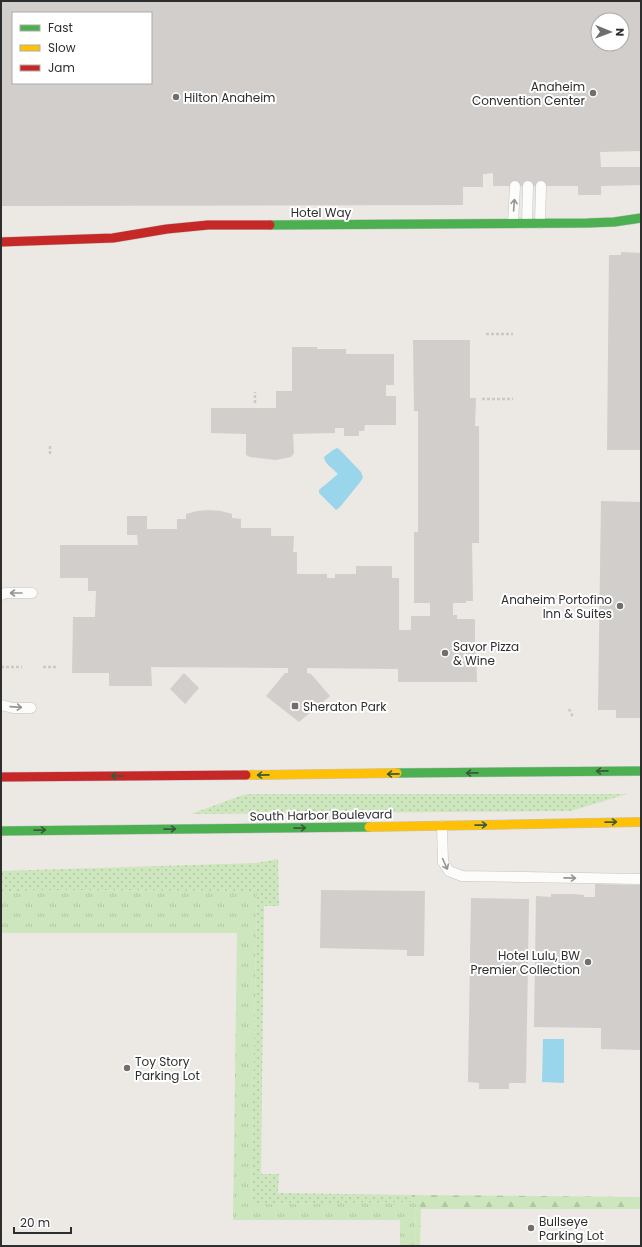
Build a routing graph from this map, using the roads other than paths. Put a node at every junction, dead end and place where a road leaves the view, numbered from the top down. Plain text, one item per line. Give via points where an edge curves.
1 (515, 186) dead end
2 (528, 186) dead end
3 (541, 186) dead end
4 (641, 218) edge
5 (513, 223) junction
6 (528, 223) junction
7 (540, 223) junction
8 (1, 242) edge
9 (32, 593) dead end
10 (1, 595) edge
11 (1, 705) edge
12 (31, 708) dead end
13 (641, 771) edge
14 (1, 777) edge
15 (641, 822) edge
16 (442, 826) junction
17 (1, 831) edge
18 (641, 879) edge

5 -> 1 lane
2 - 6 lane
3 - 7 lane
4 - 7 main road, Hotel Way via 614,222
5 - 6 main road, Hotel Way
5 - 8 main road, Hotel Way via 208,225 112,238
6 - 7 main road, Hotel Way
9 -> 10 lane
11 -> 12 lane
13 -> 14 main road
16 -> 15 main road, South Harbor Boulevard
17 -> 16 main road, South Harbor Boulevard
16 -> 18 lane via 443,862 448,871 462,876

